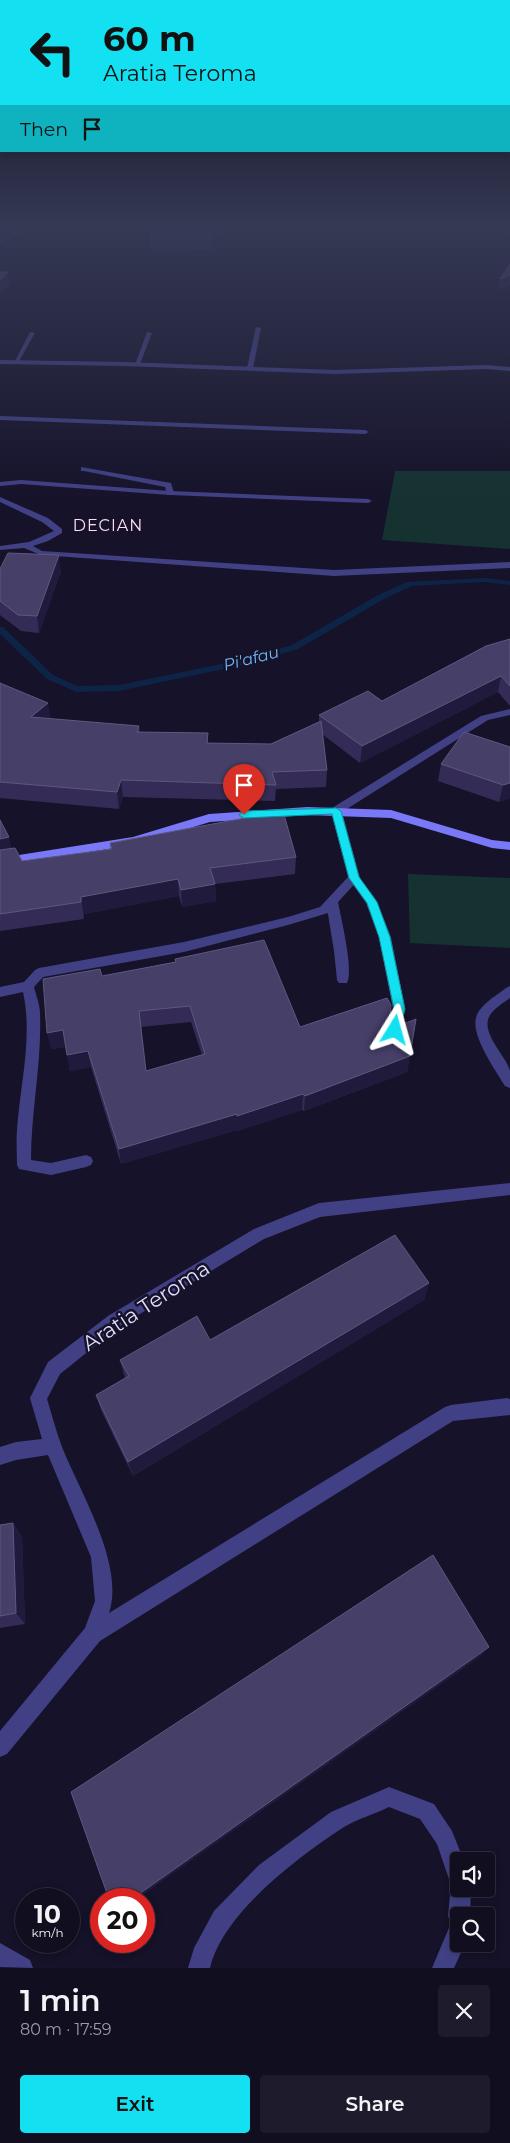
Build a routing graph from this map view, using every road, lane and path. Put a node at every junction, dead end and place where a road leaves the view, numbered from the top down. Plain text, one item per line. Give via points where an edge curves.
1 (258, 328) dead end
2 (32, 333) dead end
3 (148, 333) dead end
4 (0, 362) edge
5 (16, 362) junction
6 (136, 364) junction
7 (250, 368) junction
8 (510, 369) edge
9 (0, 418) edge
10 (365, 432) dead end
11 (84, 469) dead end
12 (0, 484) edge
13 (170, 493) junction
14 (0, 499) edge
15 (368, 501) dead end
16 (27, 547) junction
17 (0, 548) edge
18 (510, 565) edge
19 (510, 712) edge
20 (336, 811) junction
21 (510, 846) edge
22 (0, 862) edge
23 (354, 878) junction
24 (332, 902) junction
25 (343, 980) dead end
26 (28, 986) junction
27 (510, 991) edge
28 (0, 992) edge
29 (395, 1030) edge
30 (510, 1082) edge
31 (86, 1161) dead end
32 (510, 1189) edge
33 (510, 1407) edge
34 (53, 1446) junction
35 (0, 1456) edge
36 (94, 1634) junction
37 (0, 1747) edge
38 (450, 1854) edge
39 (450, 1952) edge
40 (0, 1954) edge
41 (22, 1968) edge
42 (199, 1968) edge
43 (443, 1968) edge

1 - 7 street
2 - 5 street
3 - 6 street
4 - 5 street
5 - 6 street
6 - 7 street
7 - 8 street via 335,372
9 - 10 street
11 - 13 street via 168,485
12 - 13 street via 21,482
13 - 15 street
14 - 16 street via 46,520 59,531
16 - 17 street
16 - 18 street via 40,553 334,573
19 - 20 street via 485,718
20 - 21 main road via 390,814 492,844
20 - 22 main road via 209,818 134,841
20 - 23 street
23 - 24 street
23 - 29 street via 372,902 385,937 399,1009
24 - 25 street via 343,958
24 - 26 street via 324,910 244,933 39,973
26 - 28 street
26 - 31 street via 34,1012 24,1164 51,1169
27 - 30 street via 482,1018 482,1032
32 - 34 street, Aratia Teroma via 319,1210 259,1234 114,1321 54,1368 38,1398
33 - 36 street via 451,1413
34 - 35 street
34 - 36 street, Aratia Teroma via 100,1557 104,1601
36 - 37 street, Aratia Teroma
38 - 42 street via 427,1811 389,1798 338,1819 266,1872 222,1919
39 - 43 street
40 - 41 street

